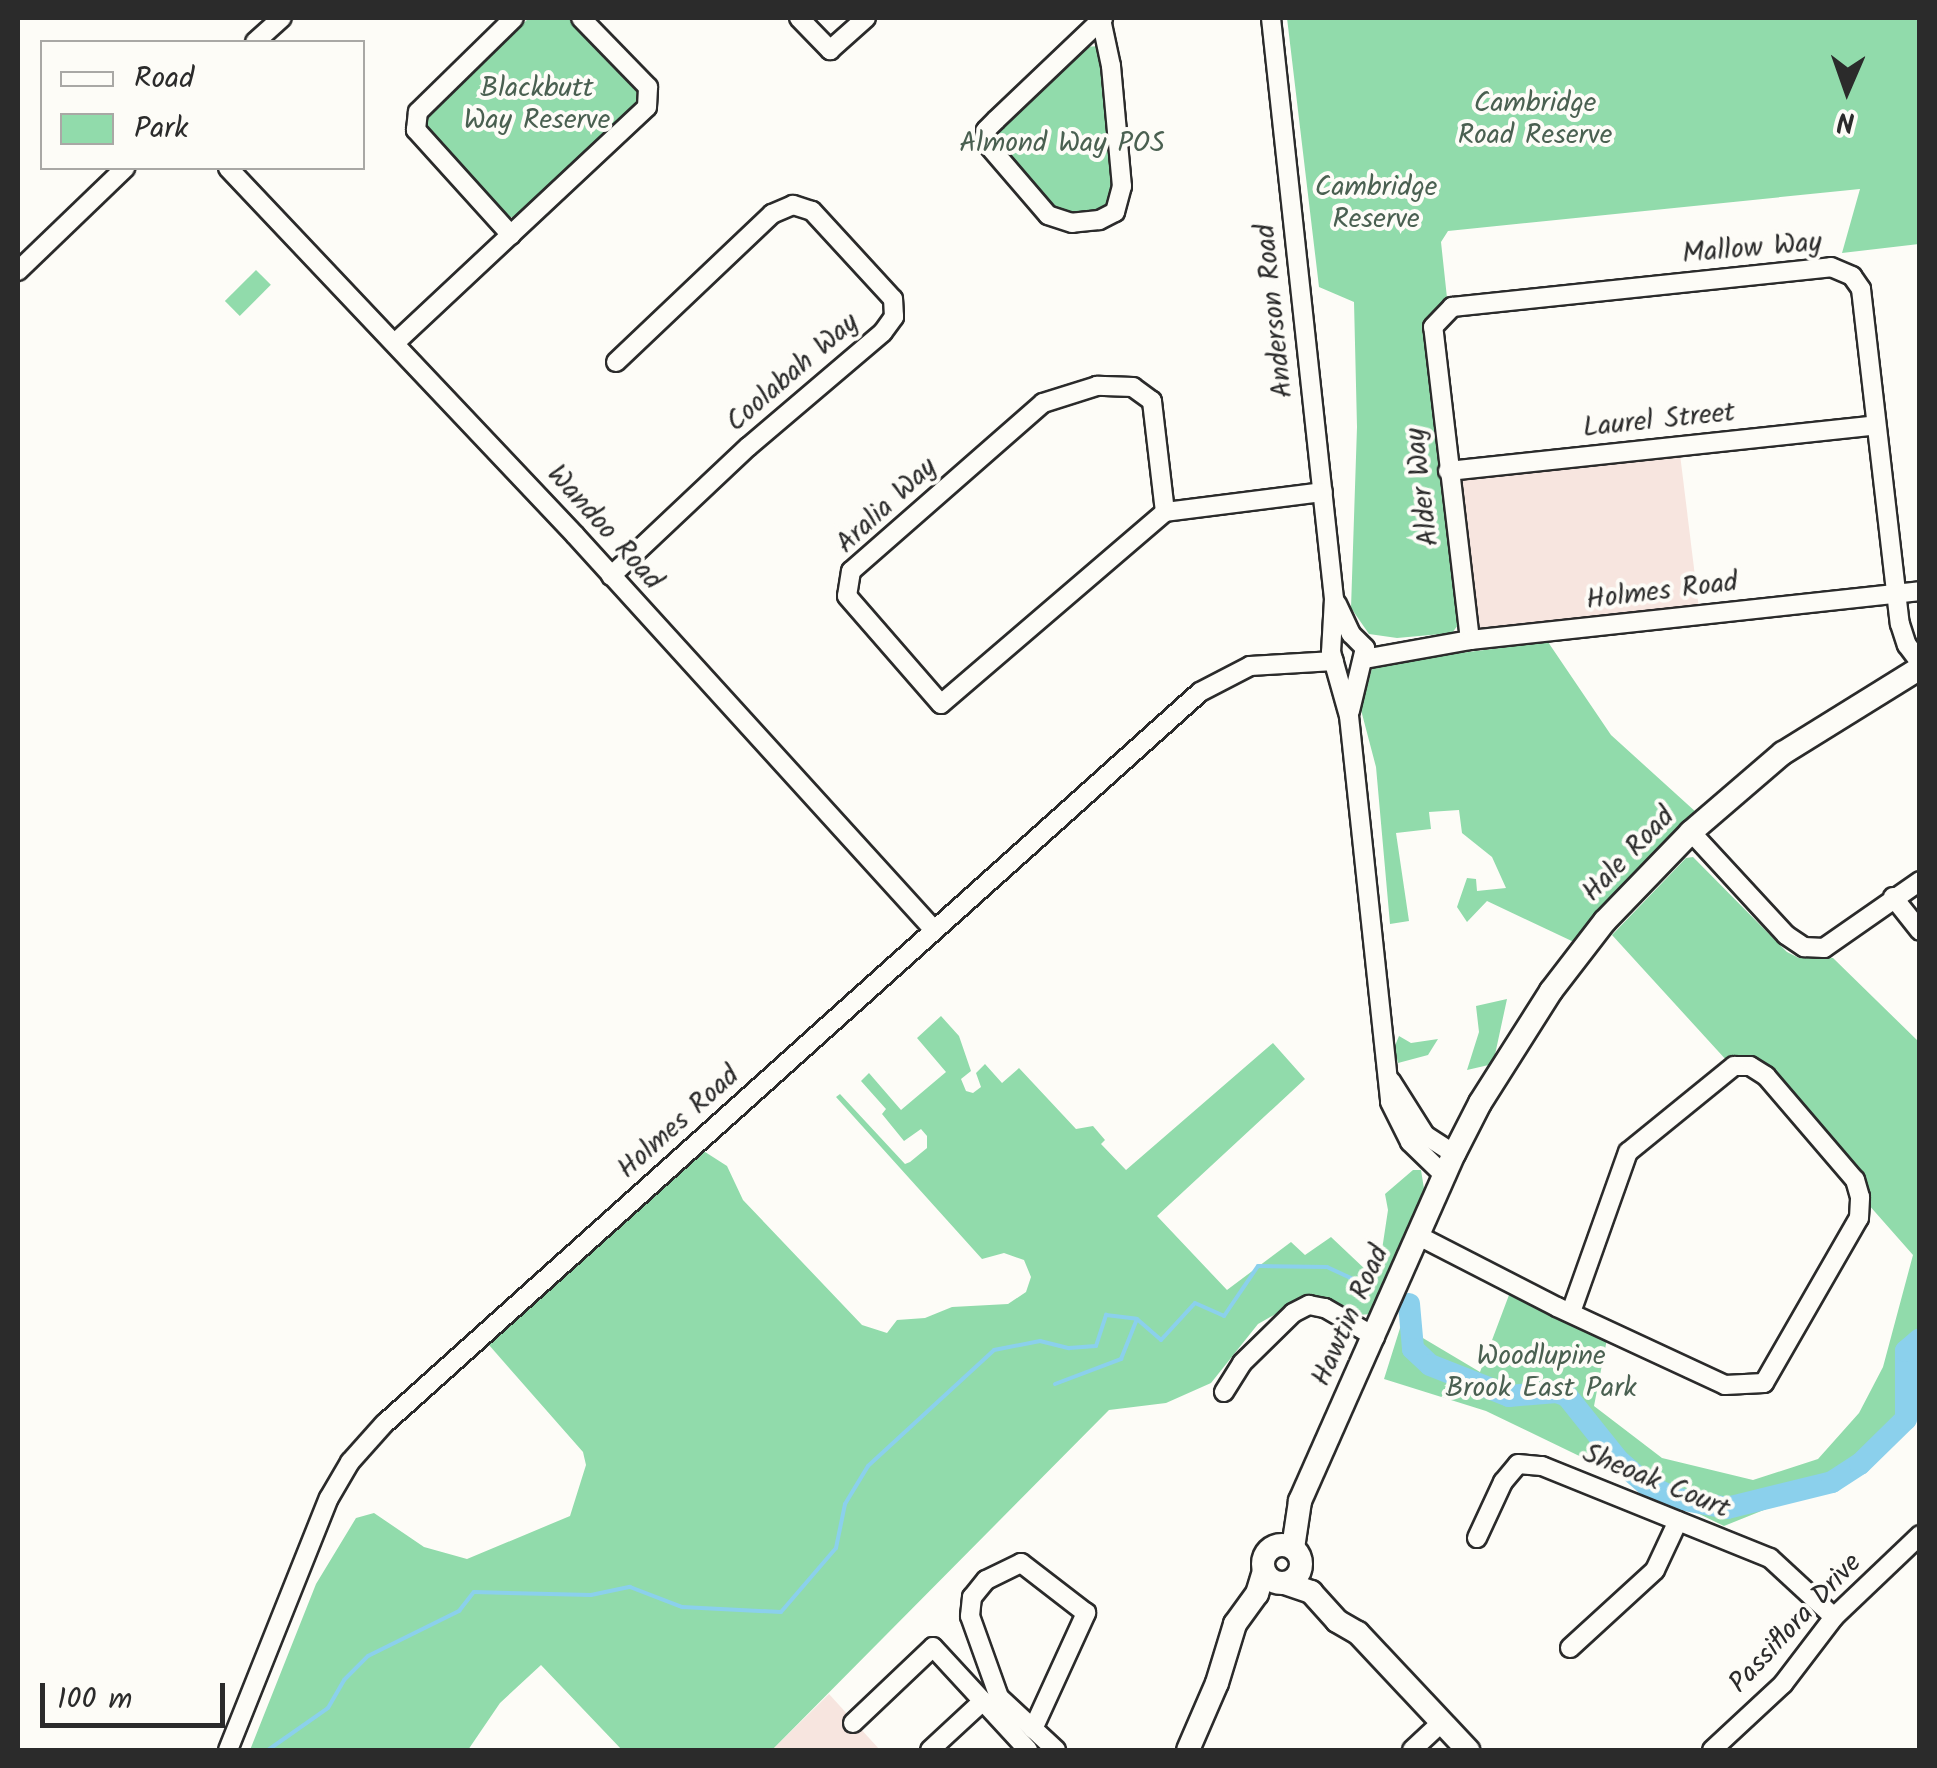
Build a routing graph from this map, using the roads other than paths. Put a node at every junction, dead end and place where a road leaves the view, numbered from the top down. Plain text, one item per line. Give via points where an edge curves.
1 (282, 18) edge
2 (514, 18) edge
3 (581, 18) edge
4 (799, 18) edge
5 (866, 18) edge
6 (1102, 18) edge
7 (1271, 18) edge
8 (258, 40) edge
9 (123, 170) edge
10 (230, 170) edge
11 (511, 235) junction
12 (18, 271) edge
13 (1434, 328) joint
14 (395, 343) junction
15 (616, 362) dead end
16 (1875, 425) junction
17 (1448, 471) junction
18 (1323, 492) junction
19 (1165, 512) junction
20 (611, 576) junction
21 (1920, 591) edge
22 (1896, 594) junction
23 (1470, 640) junction
24 (1347, 651) junction
25 (1914, 668) edge
26 (1348, 716) junction
27 (1691, 832) junction
28 (1920, 881) edge
29 (1893, 897) junction
30 (934, 930) junction
31 (1920, 930) edge
32 (1449, 1164) junction
33 (1419, 1236) junction
34 (1571, 1312) junction
35 (1375, 1337) junction
36 (1224, 1392) dead end
37 (1678, 1521) junction
38 (1920, 1535) edge
39 (1477, 1538) dead end
40 (1289, 1553) junction
41 (1277, 1579) junction
42 (1834, 1618) junction
43 (1358, 1633) junction
44 (1570, 1648) dead end
45 (983, 1702) junction
46 (854, 1722) dead end
47 (1442, 1722) junction
48 (1033, 1729) junction
49 (1192, 1742) edge
50 (228, 1750) edge
51 (930, 1750) edge
52 (1028, 1750) edge
53 (1056, 1750) edge
54 (1176, 1750) edge
55 (1412, 1750) edge
56 (1468, 1750) edge
57 (1712, 1750) edge

1 - 8 street
2 - 11 street via 418,112 416,130
3 - 11 street via 648,87 647,107
4 - 5 street via 830,50
6 - 6 street via 986,130 988,144 1048,216 1072,222 1114,212 1122,186
7 - 18 street, Anderson Road
9 - 12 street
10 - 14 street, Wandoo Road
11 - 14 street
13 - 16 street, Mallow Way via 1452,308 1831,267 1852,276 1860,289
13 - 17 street, Alder Way
14 - 20 street, Wandoo Road
15 - 20 street, Coolabah Way via 772,214 793,206 812,211 893,299 894,316 884,332
16 - 17 street, Laurel Street
16 - 22 street, Mallow Way
17 - 23 street, Alder Way
18 - 19 street
18 - 24 street, Anderson Road via 1334,599
19 - 19 street, Aralia Way via 941,704 847,596 851,571 1043,403 1097,386 1134,387 1152,401
20 - 30 street, Wandoo Road
21 - 22 street, Holmes Road
22 - 23 street, Holmes Road
22 - 25 street, Mallow Way
23 - 24 street, Holmes Road
24 - 26 street, Anderson Road
24 - 26 street, Anderson Road
24 - 30 street, Holmes Road via 1250,666 1200,692
25 - 27 main road, Hale Road via 1783,752
26 - 32 street, Anderson Road via 1390,1102 1420,1156
27 - 29 street via 1804,947 1824,948
27 - 32 main road, Hale Road via 1635,886 1551,991
28 - 29 street
29 - 31 street
30 - 50 street, Holmes Road via 384,1424 350,1462 314,1534
32 - 33 main road, Hawtin Road
33 - 34 street
33 - 35 main road, Hawtin Road
34 - 34 street via 1725,1385 1764,1383 1859,1218 1855,1180 1766,1076 1734,1066 1628,1152
35 - 36 street via 1326,1308 1308,1305 1242,1363
35 - 40 main road, Hawtin Road via 1300,1502 1287,1515
37 - 39 street, Sheoak Court via 1542,1466 1518,1464
37 - 42 street, Sheoak Court via 1770,1558
37 - 44 street via 1655,1570
38 - 42 street, Passiflora Drive
40 - 41 main road via 1299,1574
40 - 41 main road via 1264,1558
40 - 43 main road via 1352,1617
41 - 43 main road via 1311,1592
41 - 49 main road via 1217,1683
42 - 57 street, Passiflora Drive via 1783,1684
43 - 47 main road
45 - 46 street via 933,1647
45 - 51 street
45 - 52 street
47 - 55 street
47 - 56 main road
48 - 48 street via 999,1697 969,1606 986,1580 1021,1563 1086,1613
48 - 53 street
49 - 54 street

